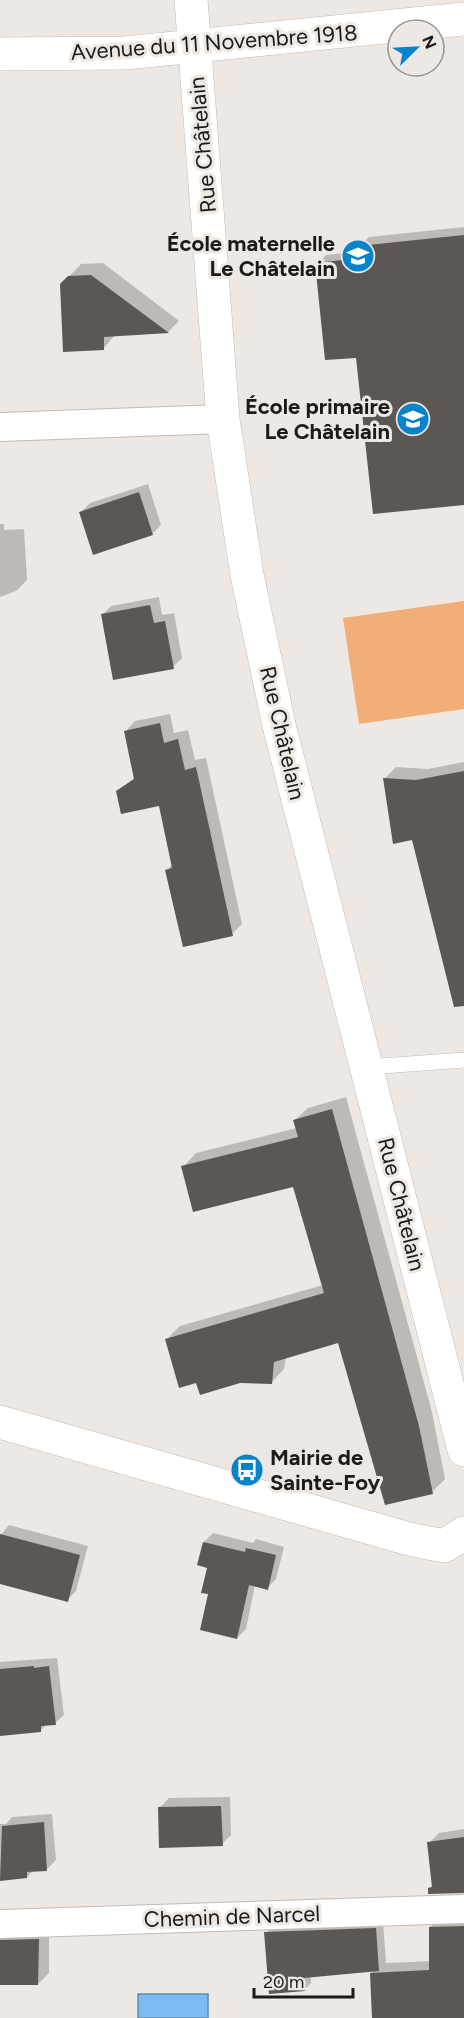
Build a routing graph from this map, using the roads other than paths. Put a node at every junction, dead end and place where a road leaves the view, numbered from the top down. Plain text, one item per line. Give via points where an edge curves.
1 (191, 0) edge
2 (456, 13) edge
3 (194, 47) junction
4 (0, 54) edge
5 (223, 419) junction
6 (0, 427) edge
7 (464, 1060) edge
8 (368, 1067) junction
9 (0, 1422) edge
10 (464, 1450) edge
11 (464, 1534) edge
12 (464, 1909) edge
13 (0, 1924) edge

1 - 3 street, Rue Châtelain
2 - 3 street, Avenue du 11 Novembre 1918
3 - 4 street, Avenue du 11 Novembre 1918 via 125,53
3 - 5 street, Rue Châtelain
5 - 6 street
5 - 8 street, Rue Châtelain via 247,575 279,725
7 - 8 lane
8 - 10 street, Rue Châtelain
9 - 11 street via 409,1539 444,1546
12 - 13 street, Chemin de Narcel

